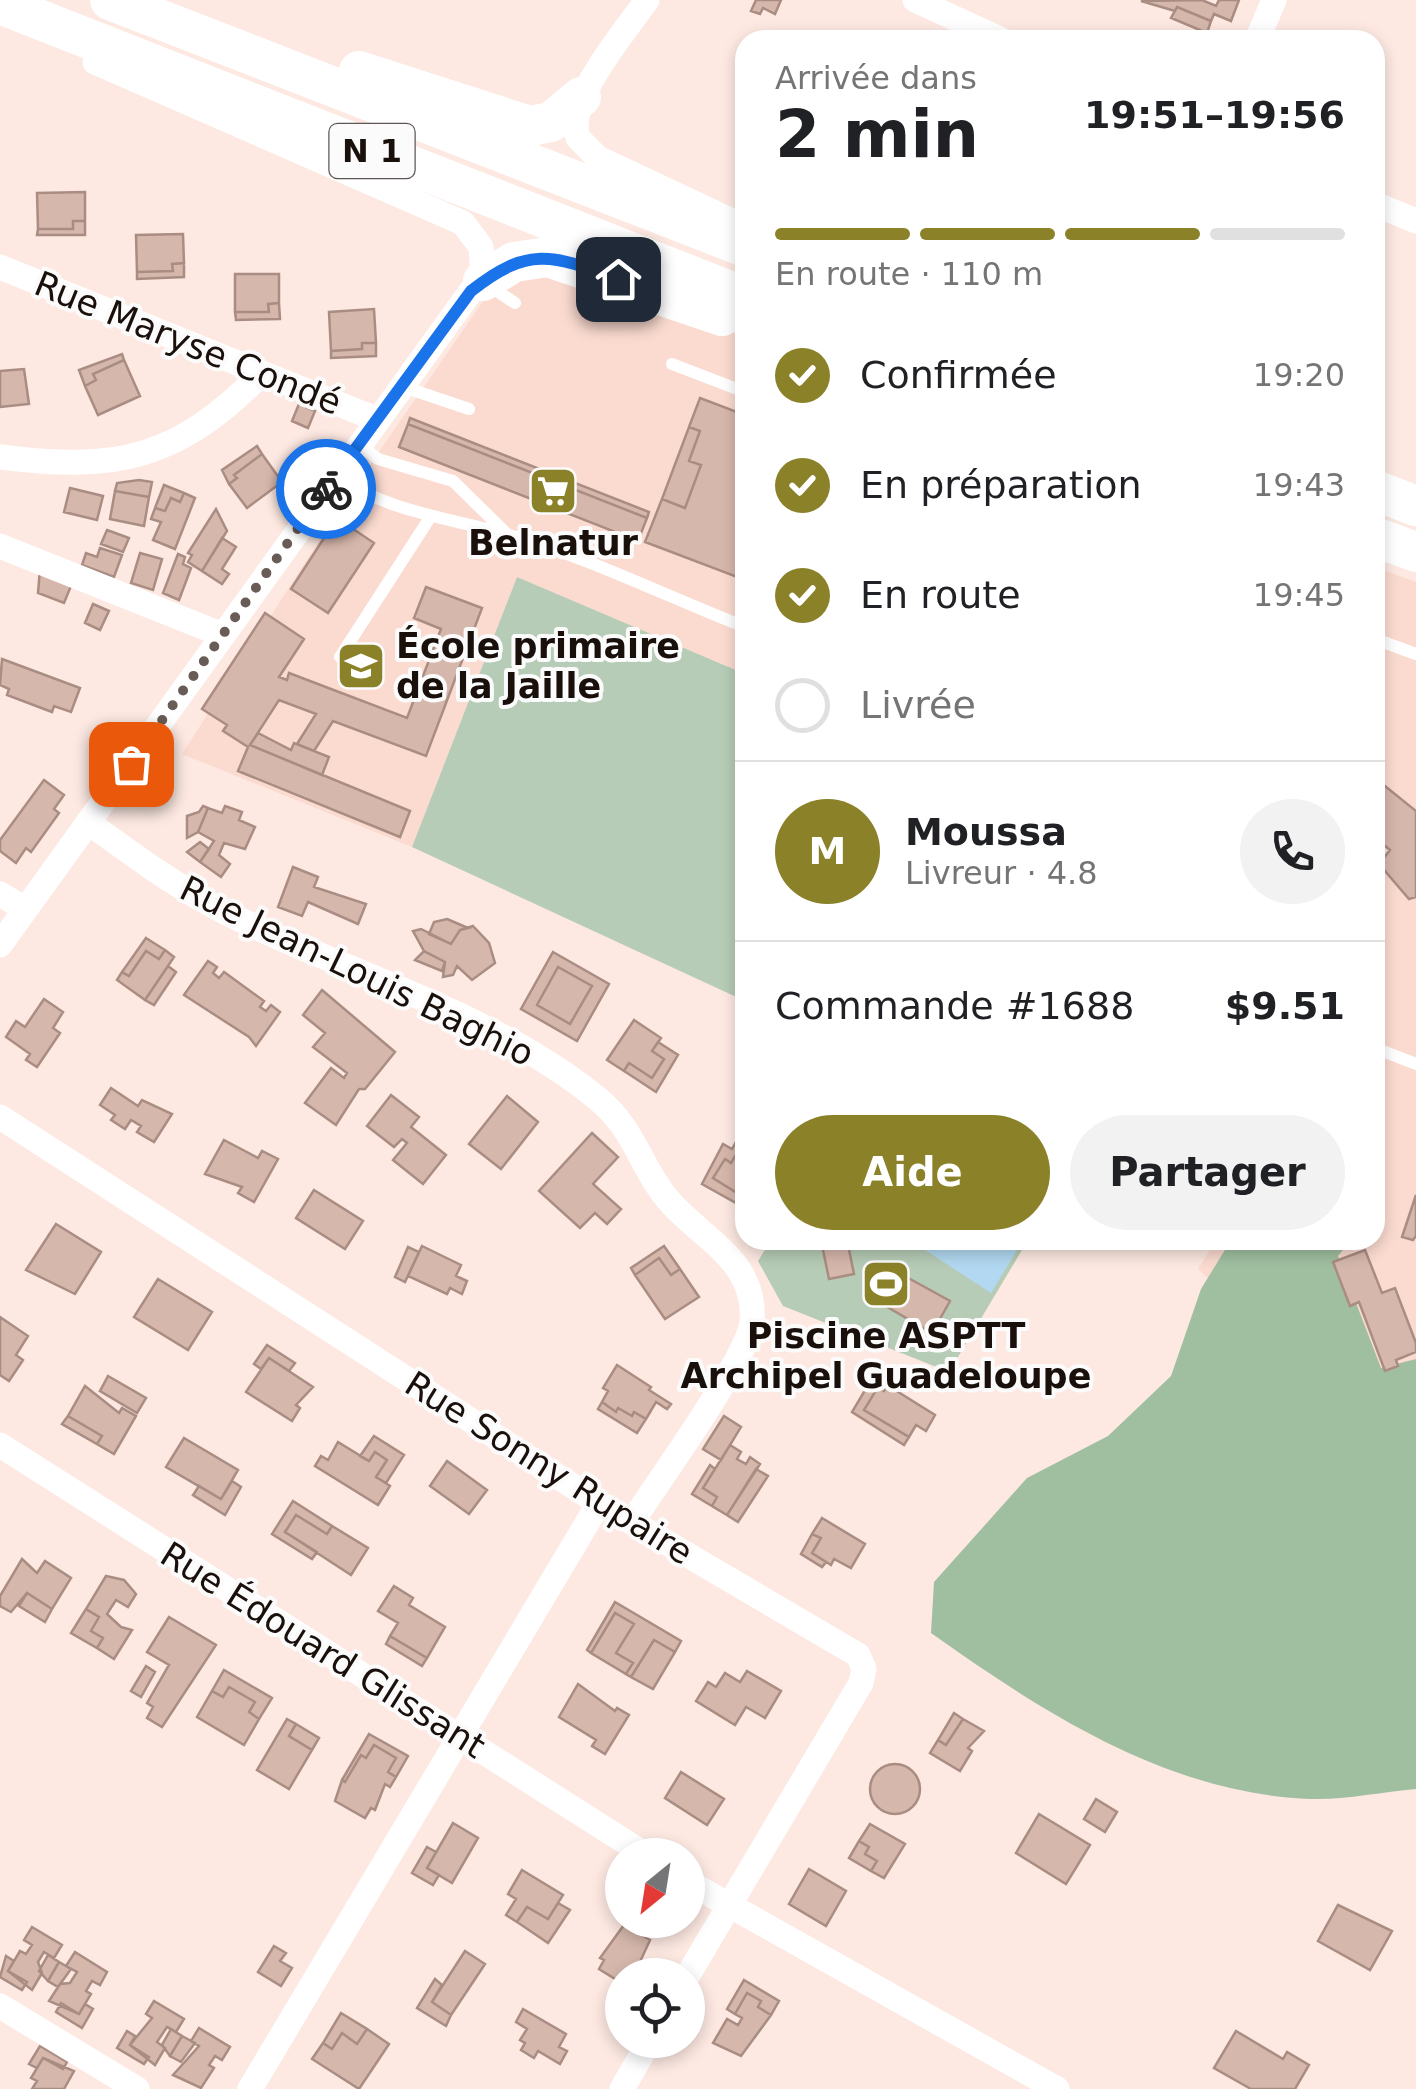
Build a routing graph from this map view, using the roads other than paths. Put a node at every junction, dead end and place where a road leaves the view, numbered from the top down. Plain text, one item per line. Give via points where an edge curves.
1 (110, 0) edge
2 (136, 0) edge
3 (647, 0) edge
4 (915, 0) edge
5 (1274, 0) edge
6 (0, 4) edge
7 (0, 18) edge
8 (980, 30) edge
9 (1261, 30) edge
10 (581, 97) junction
11 (1385, 208) edge
12 (1416, 220) edge
13 (735, 222) edge
14 (735, 244) edge
15 (0, 267) edge
16 (499, 292) junction
17 (735, 294) edge
18 (735, 321) edge
19 (672, 364) dead end
20 (262, 373) junction
21 (401, 386) junction
22 (735, 388) edge
23 (469, 409) dead end
24 (376, 419) junction
25 (358, 444) junction
26 (0, 458) edge
27 (336, 475) junction
28 (1385, 494) edge
29 (1416, 506) edge
30 (431, 516) junction
31 (508, 534) junction
32 (1385, 541) edge
33 (0, 546) edge
34 (1416, 552) edge
35 (735, 623) edge
36 (222, 635) junction
37 (1385, 643) edge
38 (1416, 654) edge
39 (340, 656) dead end
40 (88, 822) junction
41 (0, 894) edge
42 (25, 908) junction
43 (0, 946) edge
44 (1385, 1052) edge
45 (1416, 1064) edge
46 (0, 1117) edge
47 (0, 1445) edge
48 (599, 1502) junction
49 (632, 1522) junction
50 (459, 1736) junction
51 (619, 1838) edge
52 (705, 1893) edge
53 (727, 1907) junction
54 (698, 1958) edge
55 (0, 2006) edge
56 (640, 2058) edge
57 (137, 2089) edge
58 (250, 2089) edge
59 (622, 2089) edge
60 (1057, 2089) edge

1 - 14 highway, N 1
2 - 10 highway via 520,124 551,122
3 - 10 street
4 - 8 street
5 - 9 street
6 - 17 highway, N 1
7 - 16 street via 463,223 482,247
10 - 13 street via 575,130 589,152
11 - 12 street
15 - 20 street, Rue Maryse Condé
16 - 18 highway via 514,262 548,256
16 - 21 street via 471,291
19 - 22 lane
20 - 24 street, Rue Maryse Condé
20 - 26 street via 205,425 152,453 107,460
21 - 23 lane
21 - 24 street
24 - 25 street
25 - 27 street
25 - 31 lane via 378,459 453,481
27 - 30 lane via 356,490
27 - 36 street
28 - 29 highway
30 - 31 lane
30 - 39 lane
31 - 35 lane
32 - 34 highway
33 - 36 street
36 - 40 street
37 - 38 lane
40 - 42 street
40 - 49 street, Rue Jean-Louis Baghio via 238,919 473,1022 562,1073 631,1133 672,1205 736,1262 752,1296 750,1335
41 - 42 street
42 - 43 street
44 - 45 lane
46 - 48 street, Rue Sonny Rupaire
47 - 50 street, Rue Édouard Glissant
48 - 49 street, Rue Sonny Rupaire
48 - 50 street
49 - 53 street, Rue Sonny Rupaire via 858,1655 864,1669
50 - 51 street, Rue Édouard Glissant
50 - 58 street
52 - 53 street
53 - 54 street
53 - 60 street
55 - 57 street
56 - 59 street

